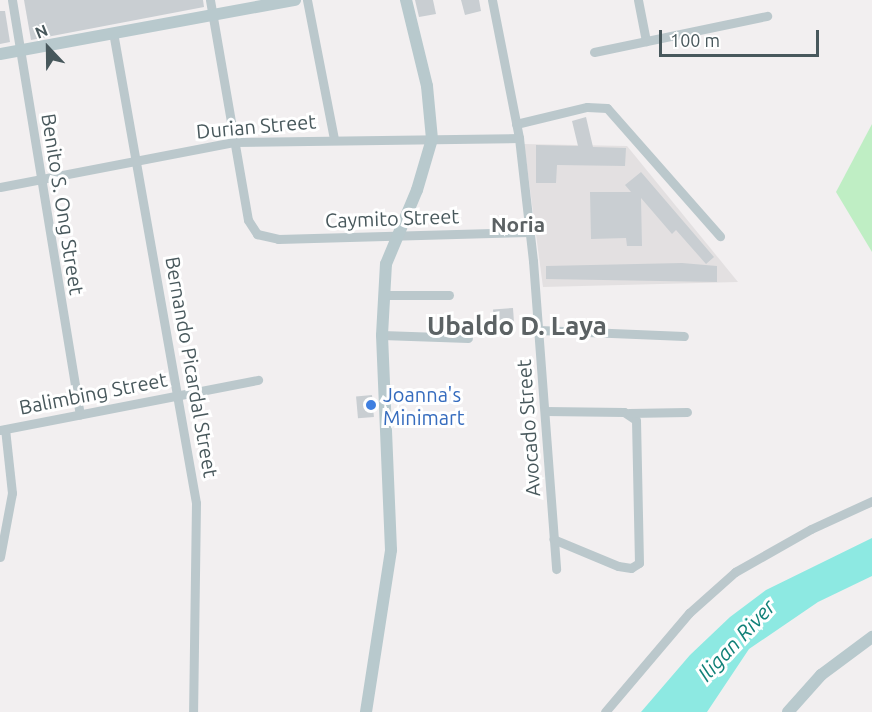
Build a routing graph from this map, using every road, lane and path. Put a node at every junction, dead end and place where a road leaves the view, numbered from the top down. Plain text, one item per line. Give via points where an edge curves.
1 (12, 0) edge
2 (210, 0) edge
3 (295, 0) edge
4 (307, 0) edge
5 (406, 0) edge
6 (492, 0) edge
7 (638, 0) edge
8 (212, 13) junction
9 (767, 16) dead end
10 (113, 32) junction
11 (646, 41) junction
12 (20, 50) junction
13 (594, 52) dead end
14 (0, 54) edge
15 (516, 124) junction
16 (519, 138) junction
17 (334, 139) junction
18 (432, 140) junction
19 (234, 142) junction
20 (136, 158) junction
21 (40, 179) junction
22 (0, 187) edge
23 (529, 232) junction
24 (397, 236) junction
25 (720, 236) dead end
26 (382, 295) junction
27 (449, 295) dead end
28 (539, 330) junction
29 (382, 335) junction
30 (684, 336) dead end
31 (468, 338) dead end
32 (258, 380) dead end
33 (180, 395) junction
34 (545, 411) junction
35 (629, 412) junction
36 (687, 412) dead end
37 (80, 414) junction
38 (2, 429) edge
39 (872, 501) edge
40 (553, 539) junction
41 (0, 557) edge
42 (556, 569) dead end
43 (872, 638) edge
44 (194, 712) edge
45 (366, 712) edge
46 (605, 712) edge
47 (788, 712) edge

1 - 12 street, Benito S. Ong Street
2 - 8 street
3 - 8 street
4 - 17 street
5 - 18 street via 428,86
6 - 15 street, Avocado Street
7 - 11 street
8 - 10 street
8 - 19 street
9 - 11 street
10 - 12 street
10 - 20 street, Bernando Picardal Street
11 - 13 street
12 - 14 street
12 - 21 street, Benito S. Ong Street
15 - 16 street, Avocado Street
15 - 25 street via 587,107 607,108
16 - 18 street, Durian Street
16 - 23 street, Avocado Street
17 - 18 street, Durian Street
17 - 19 street, Durian Street
18 - 24 street via 417,190
19 - 20 street, Durian Street
19 - 24 street, Caymito Street via 248,220 257,234 278,239
20 - 21 street, Durian Street
20 - 33 street, Bernando Picardal Street
21 - 22 street, Durian Street
21 - 37 street, Benito S. Ong Street
23 - 24 street, Caymito Street
23 - 28 street, Avocado Street
24 - 26 street via 386,264
26 - 27 street
26 - 29 street
28 - 30 street
28 - 34 street, Avocado Street
29 - 31 street
29 - 45 street via 391,550
32 - 33 street, Balimbing Street
33 - 37 street, Balimbing Street
33 - 44 street, Bernando Picardal Street via 196,503
34 - 35 street
34 - 40 street, Avocado Street
35 - 36 street
35 - 40 street via 636,420 639,563 632,568 618,566
37 - 38 street, Balimbing Street
38 - 41 street, Balimbing Street via 12,493
39 - 46 street via 811,529 735,572 689,613
40 - 42 street, Avocado Street
43 - 47 street via 821,675

